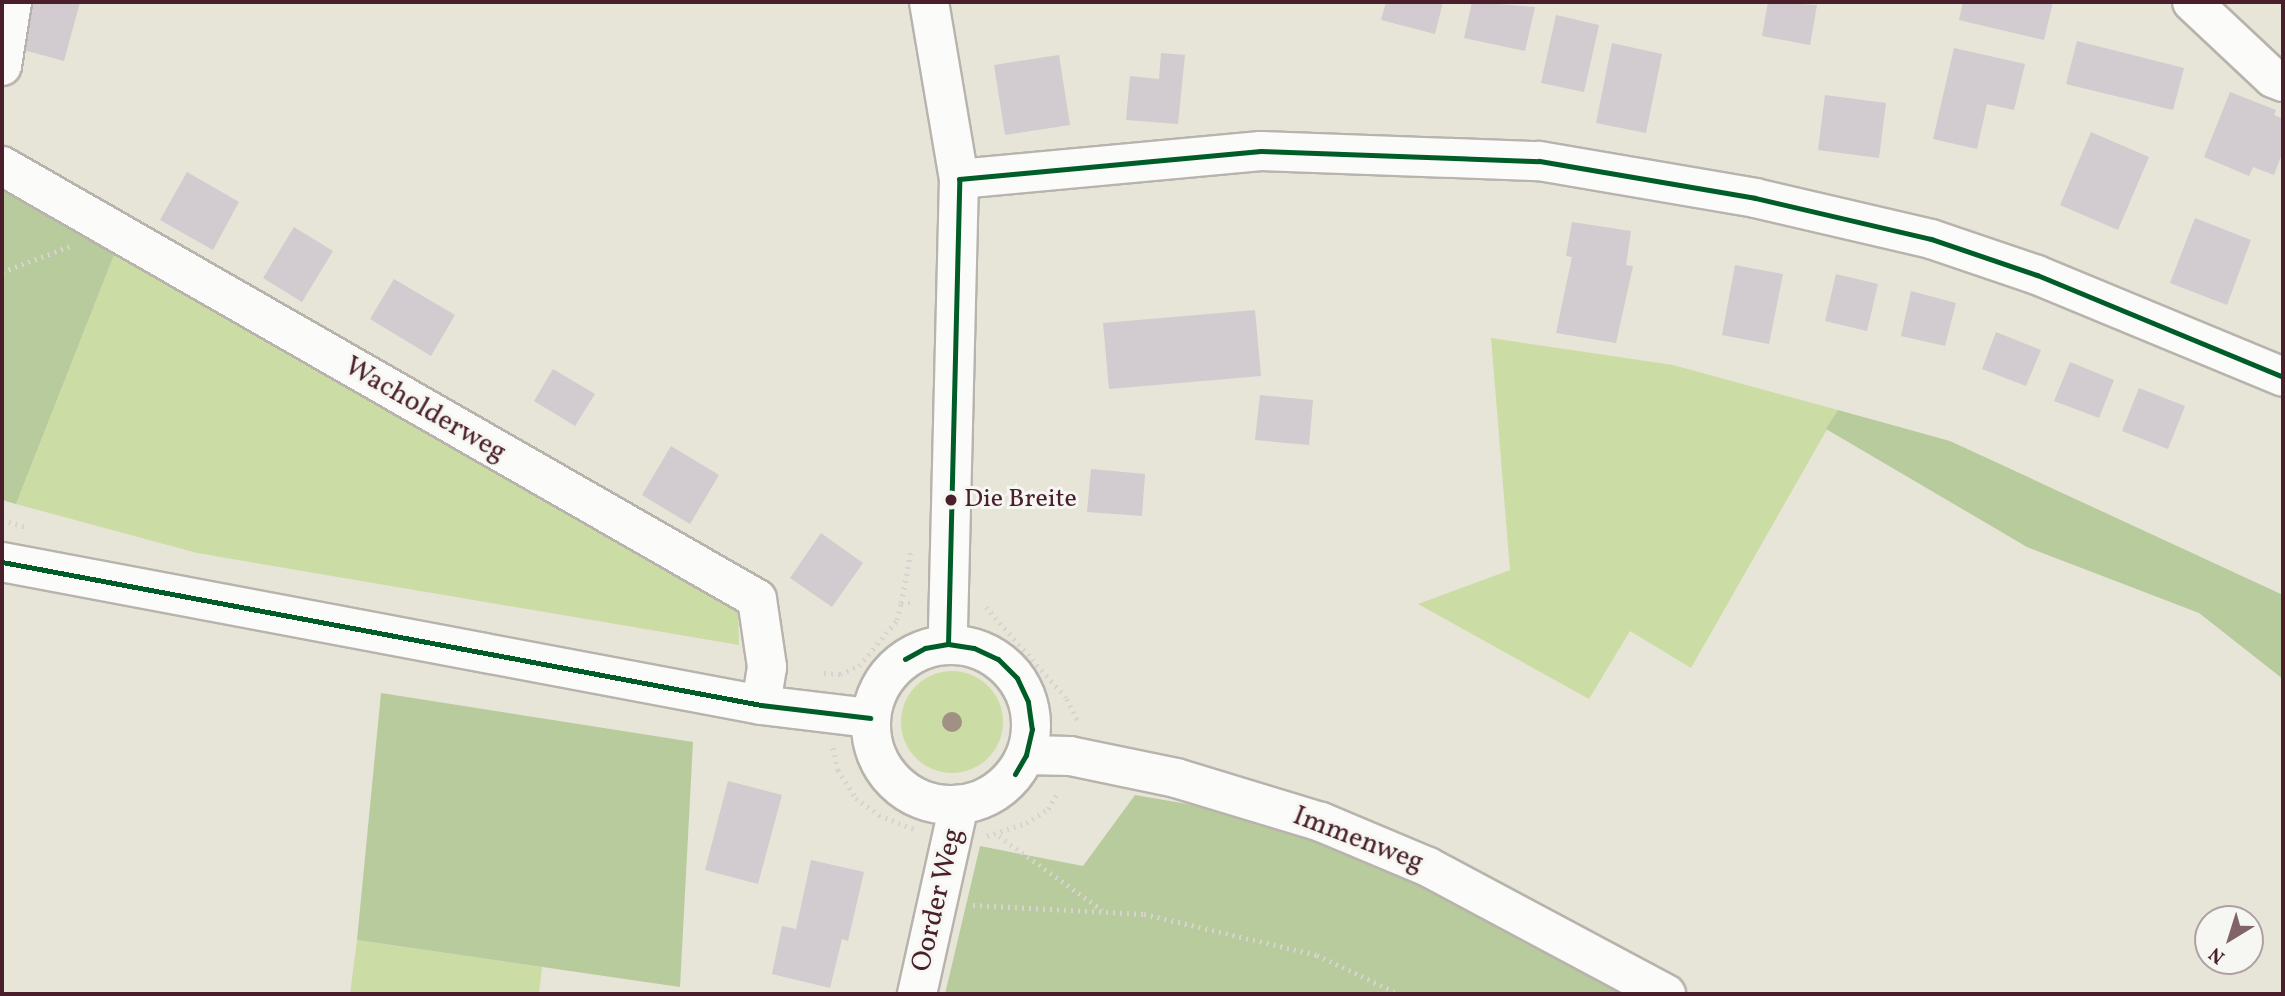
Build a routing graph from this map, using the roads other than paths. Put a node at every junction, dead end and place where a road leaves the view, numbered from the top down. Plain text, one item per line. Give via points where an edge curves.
1 (12, 2) edge
2 (929, 2) edge
3 (2192, 2) edge
4 (2, 66) edge
5 (2283, 82) edge
6 (2, 166) edge
7 (959, 179) junction
8 (2283, 377) edge
9 (2, 562) edge
10 (948, 644) junction
11 (761, 705) junction
12 (870, 718) junction
13 (1026, 755) junction
14 (956, 822) junction
15 (917, 994) edge
16 (1666, 994) edge

1 - 4 street
2 - 7 street
3 - 5 street
6 - 11 street, Wacholderweg via 757,599 767,667
7 - 8 street via 1261,151 1539,161 1755,198 1931,239 2037,275
7 - 10 street via 964,601
9 - 11 street
10 - 12 street via 925,648 896,667 876,695
10 - 13 street via 974,648 998,659 1017,678 1028,702 1032,729
11 - 12 street
12 - 14 street via 872,741 894,782
13 - 14 street via 999,789
13 - 16 street, Immenweg via 1070,756 1176,778 1321,822 1428,867
14 - 15 street, Oorder Weg

